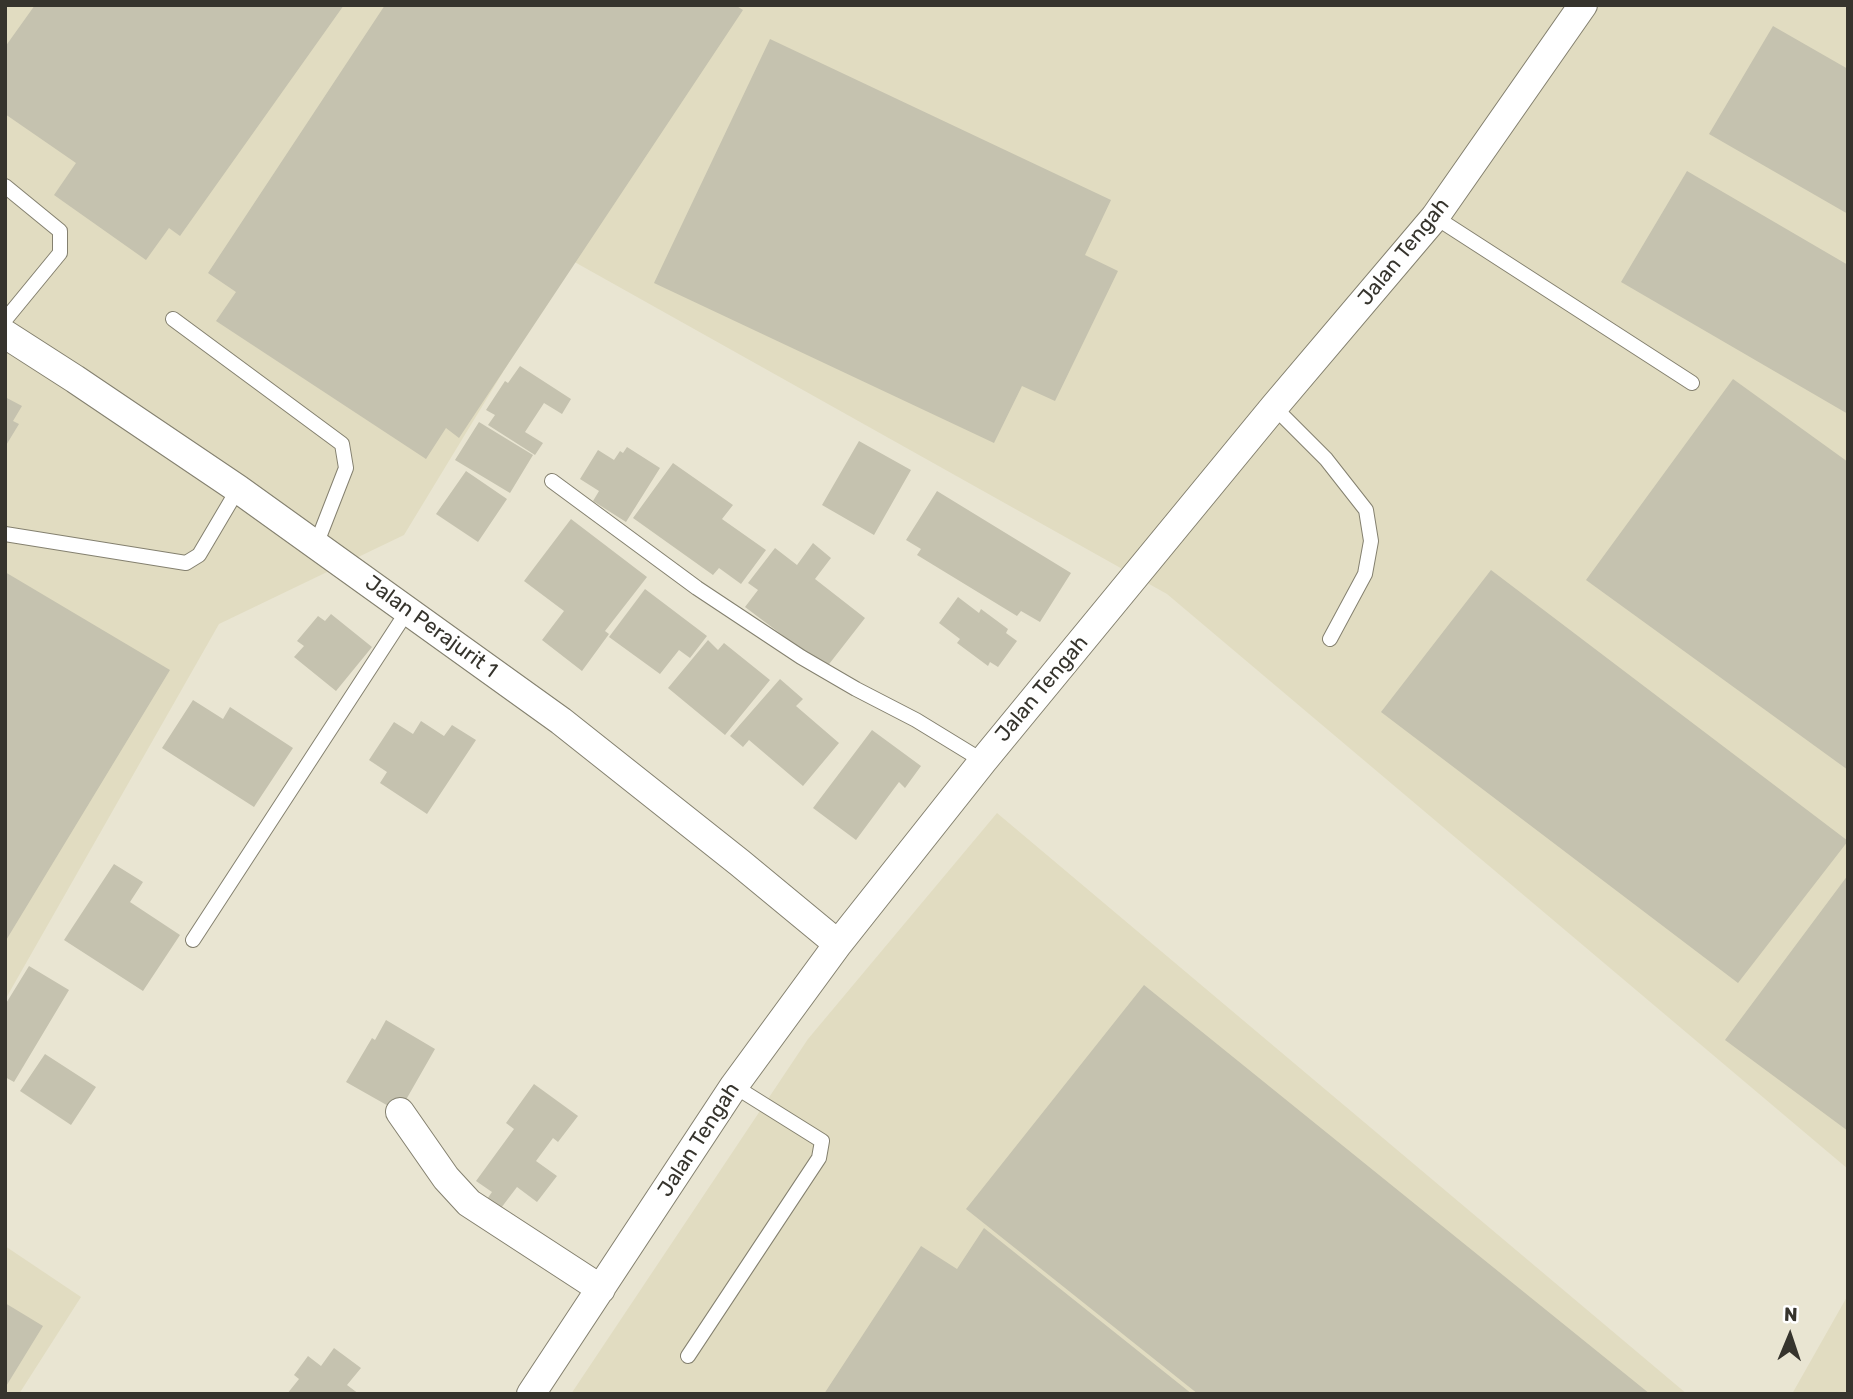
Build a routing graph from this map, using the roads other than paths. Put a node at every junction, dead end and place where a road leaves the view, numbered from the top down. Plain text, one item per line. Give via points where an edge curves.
1 (1583, 5) edge
2 (5, 186) edge
3 (1435, 217) junction
4 (173, 319) dead end
5 (5, 320) edge
6 (5, 334) edge
7 (1692, 383) dead end
8 (1275, 407) junction
9 (552, 481) dead end
10 (238, 489) junction
11 (5, 534) edge
12 (316, 545) junction
13 (408, 610) junction
14 (1330, 639) dead end
15 (983, 761) junction
16 (193, 940) dead end
17 (838, 944) junction
18 (734, 1086) junction
19 (400, 1112) dead end
20 (601, 1289) junction
21 (688, 1356) dead end
22 (531, 1394) edge

1 - 3 street, Jalan Tengah
2 - 5 lane via 60,231 60,253
3 - 7 lane
3 - 8 street, Jalan Tengah
4 - 12 lane via 342,444 346,468
6 - 10 street, Jalan Perajurit 1
8 - 14 lane via 1326,459 1366,510 1371,541 1365,574
8 - 15 street, Jalan Tengah
9 - 15 lane via 697,588 801,657
10 - 11 lane via 199,555 186,562
10 - 12 street, Jalan Perajurit 1
12 - 13 street, Jalan Perajurit 1
13 - 16 lane
13 - 17 street, Jalan Perajurit 1 via 572,729
15 - 17 street, Jalan Tengah
17 - 18 street, Jalan Tengah
18 - 20 street, Jalan Tengah
18 - 21 lane via 822,1141 819,1158
19 - 20 street via 469,1203
20 - 22 street, Jalan Tengah

